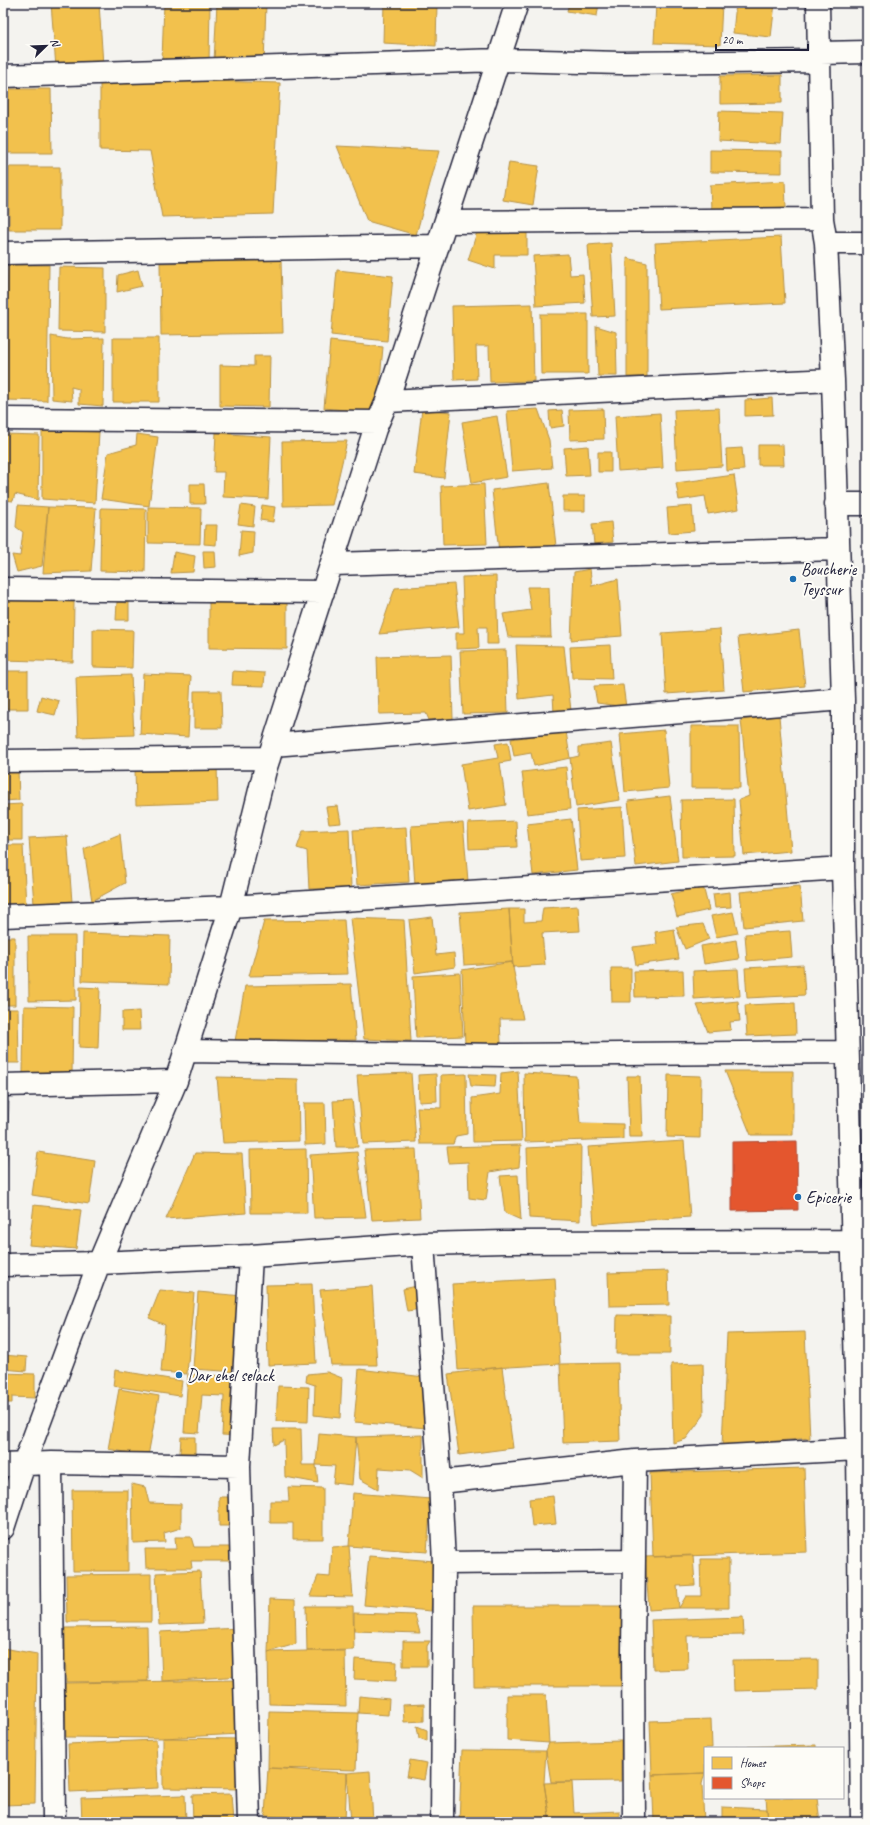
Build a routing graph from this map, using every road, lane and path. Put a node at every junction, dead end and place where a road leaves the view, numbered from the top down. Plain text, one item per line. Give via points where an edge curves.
1 (517, 3) edge
2 (818, 3) edge
3 (867, 52) edge
4 (820, 57) junction
5 (499, 60) junction
6 (3, 76) edge
7 (822, 219) junction
8 (446, 222) junction
9 (826, 243) junction
10 (867, 243) edge
11 (438, 246) junction
12 (3, 253) edge
13 (834, 380) junction
14 (387, 401) junction
15 (3, 419) edge
16 (378, 422) junction
17 (836, 504) junction
18 (867, 504) edge
19 (837, 549) junction
20 (333, 564) junction
21 (3, 589) edge
22 (323, 592) junction
23 (843, 699) junction
24 (271, 752) junction
25 (3, 760) edge
26 (844, 868) junction
27 (231, 907) junction
28 (3, 916) edge
29 (185, 1051) junction
30 (847, 1052) junction
31 (176, 1081) junction
32 (3, 1085) edge
33 (853, 1241) junction
34 (422, 1244) junction
35 (251, 1256) junction
36 (99, 1263) junction
37 (3, 1265) edge
38 (858, 1449) junction
39 (635, 1461) junction
40 (51, 1463) junction
41 (24, 1464) junction
42 (3, 1465) edge
43 (239, 1466) junction
44 (440, 1482) junction
45 (3, 1528) edge
46 (634, 1561) junction
47 (444, 1563) junction
48 (863, 1576) edge
49 (864, 1812) edge
50 (54, 1822) edge
51 (249, 1822) edge
52 (442, 1822) edge
53 (634, 1822) edge

1 - 5 street
2 - 4 street
3 - 4 street
4 - 5 street via 621,63
4 - 7 street
5 - 6 street
5 - 8 street
7 - 8 street
7 - 9 street
8 - 11 street
9 - 10 street
9 - 13 street
11 - 12 street
11 - 14 street
13 - 14 street
13 - 17 street
14 - 16 street
15 - 16 street
16 - 20 street
17 - 18 street
17 - 19 street
19 - 20 street
19 - 23 street
20 - 22 street
21 - 22 street
22 - 24 street
23 - 24 street
23 - 26 street
24 - 25 street
24 - 27 street
26 - 27 street
26 - 30 street
27 - 28 street
27 - 29 street
29 - 30 street via 505,1055
29 - 31 street
30 - 33 street
31 - 32 street
31 - 36 street
33 - 34 street
33 - 38 street
34 - 35 street
34 - 44 street
35 - 36 street
35 - 43 street
36 - 37 street
36 - 41 street
38 - 39 street
38 - 48 street
39 - 44 street
39 - 46 street
40 - 41 street
40 - 43 street
40 - 50 street
41 - 42 street
41 - 45 street
43 - 51 street
44 - 47 street
46 - 47 street
46 - 53 street
47 - 52 street
48 - 49 street

